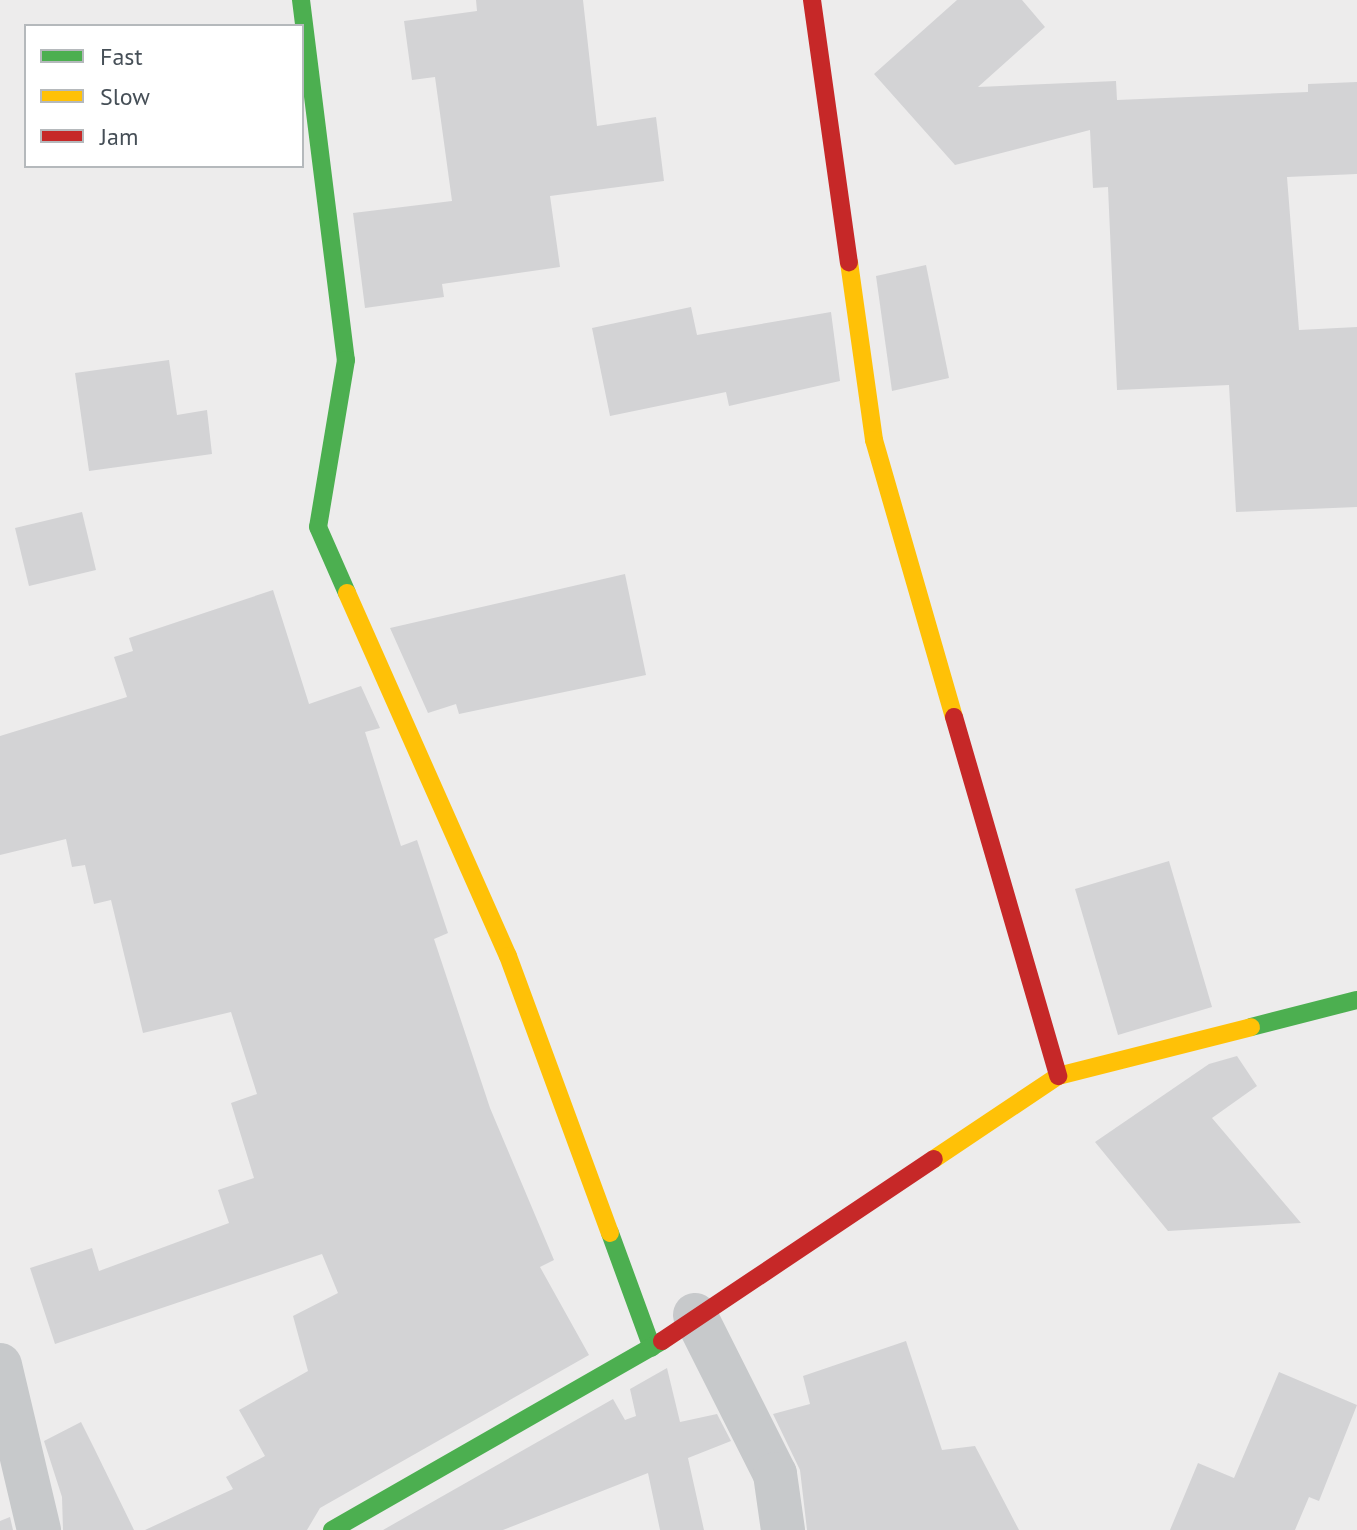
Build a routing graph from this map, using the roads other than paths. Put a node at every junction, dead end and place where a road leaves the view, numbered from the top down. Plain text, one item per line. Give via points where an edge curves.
1 (301, 0) edge
2 (812, 0) edge
3 (1357, 1000) edge
4 (1058, 1076) junction
5 (695, 1315) junction
6 (652, 1348) junction
7 (0, 1365) edge
8 (39, 1530) edge
9 (332, 1530) edge
10 (783, 1530) edge

1 - 6 street via 346,360 318,527 508,956
2 - 4 street via 874,440
3 - 4 street
4 - 5 street
5 - 6 street
5 - 10 street via 775,1474
6 - 9 street
7 - 8 street

